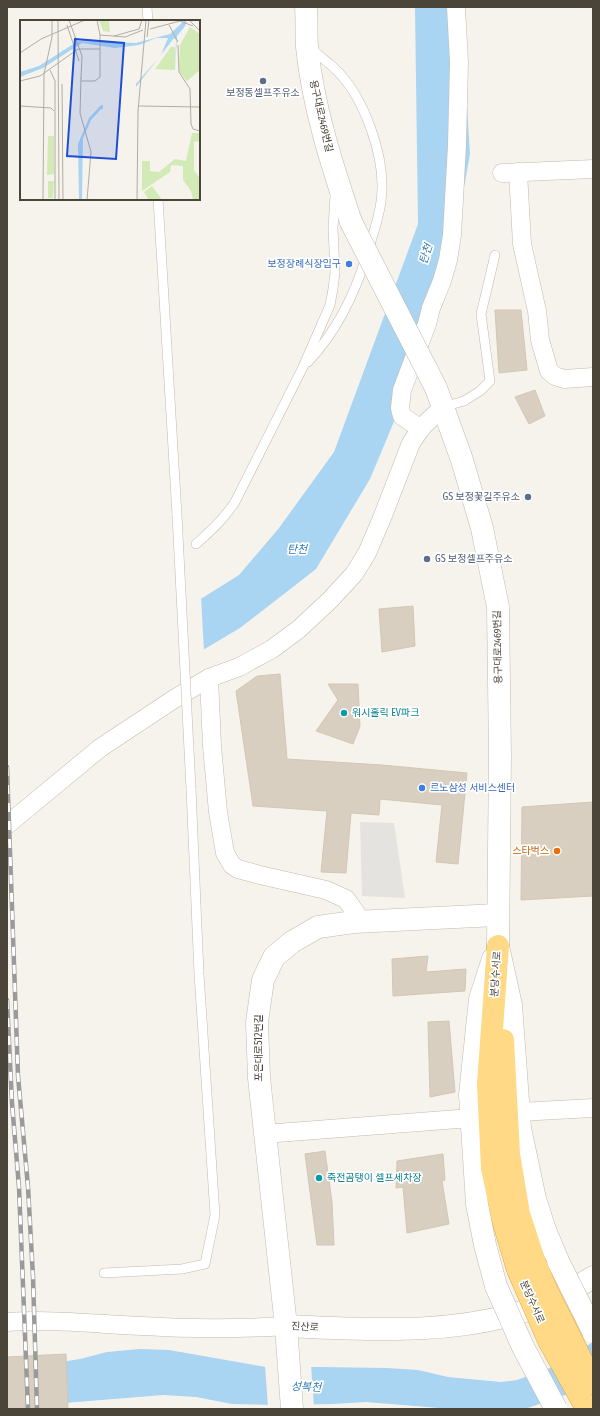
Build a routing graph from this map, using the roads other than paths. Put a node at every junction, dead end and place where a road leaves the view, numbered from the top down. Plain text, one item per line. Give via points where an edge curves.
1 (147, 7) edge
2 (306, 7) edge
3 (456, 7) edge
4 (148, 20) edge
5 (307, 45) junction
6 (593, 169) edge
7 (336, 179) junction
8 (158, 200) edge
9 (495, 255) dead end
10 (303, 367) junction
11 (593, 378) edge
12 (439, 398) junction
13 (421, 429) junction
14 (196, 544) dead end
15 (209, 678) junction
16 (7, 825) edge
17 (497, 915) junction
18 (362, 922) junction
19 (498, 946) junction
20 (593, 1108) edge
21 (519, 1112) junction
22 (471, 1118) junction
23 (264, 1134) junction
24 (526, 1267) junction
25 (104, 1273) dead end
26 (593, 1277) edge
27 (7, 1322) edge
28 (286, 1326) junction
29 (593, 1331) edge
30 (593, 1383) edge
31 (292, 1409) edge
32 (556, 1409) edge
33 (587, 1409) edge

1 - 4 lane
2 - 5 street, 용구대로2469번길
3 - 13 street via 459,62 451,241 442,281 402,390 400,408 402,416
5 - 7 street, 용구대로2469번길 via 318,110
5 - 10 lane via 342,77 364,111 375,143 382,190 380,211 361,274 347,308 322,346
6 - 11 street via 510,173 540,340 549,371 564,379
7 - 10 lane via 333,228 334,289
7 - 12 street, 용구대로2469번길, bridge via 351,222
8 - 25 lane, bridge via 215,1215 205,1264
9 - 12 lane via 481,314 490,381 464,401
10 - 14 lane via 235,502 220,522
12 - 13 street
12 - 17 street, 용구대로2469번길 via 462,460 482,528 498,607 500,756
13 - 15 street via 411,443 367,553 354,574 330,600 272,649 239,667
15 - 16 street via 100,748
15 - 18 street via 218,812 225,853 232,865 252,873 326,890 346,899
17 - 18 street, 포은대로512번길
17 - 19 street, 용구대로2469번길
18 - 23 street, 포은대로512번길 via 318,927 292,942 274,957 263,980 257,1022 258,1078
19 - 21 street via 511,1005
19 - 22 street via 480,999 470,1095
19 - 24 highway, 분당수서로 via 509,1154
20 - 21 street
21 - 29 street, bridge via 535,1199 545,1230
22 - 23 street
22 - 32 street, bridge via 477,1204 496,1286 523,1347
23 - 28 street, 포은대로512번길
24 - 30 highway, 분당수서로, bridge via 546,1289
24 - 33 highway, 분당수서로, bridge via 549,1341
26 - 28 street, 진산로 via 543,1305 523,1312 466,1324 408,1329
27 - 28 street, 진산로 via 212,1328
28 - 31 street, 포은대로512번길

